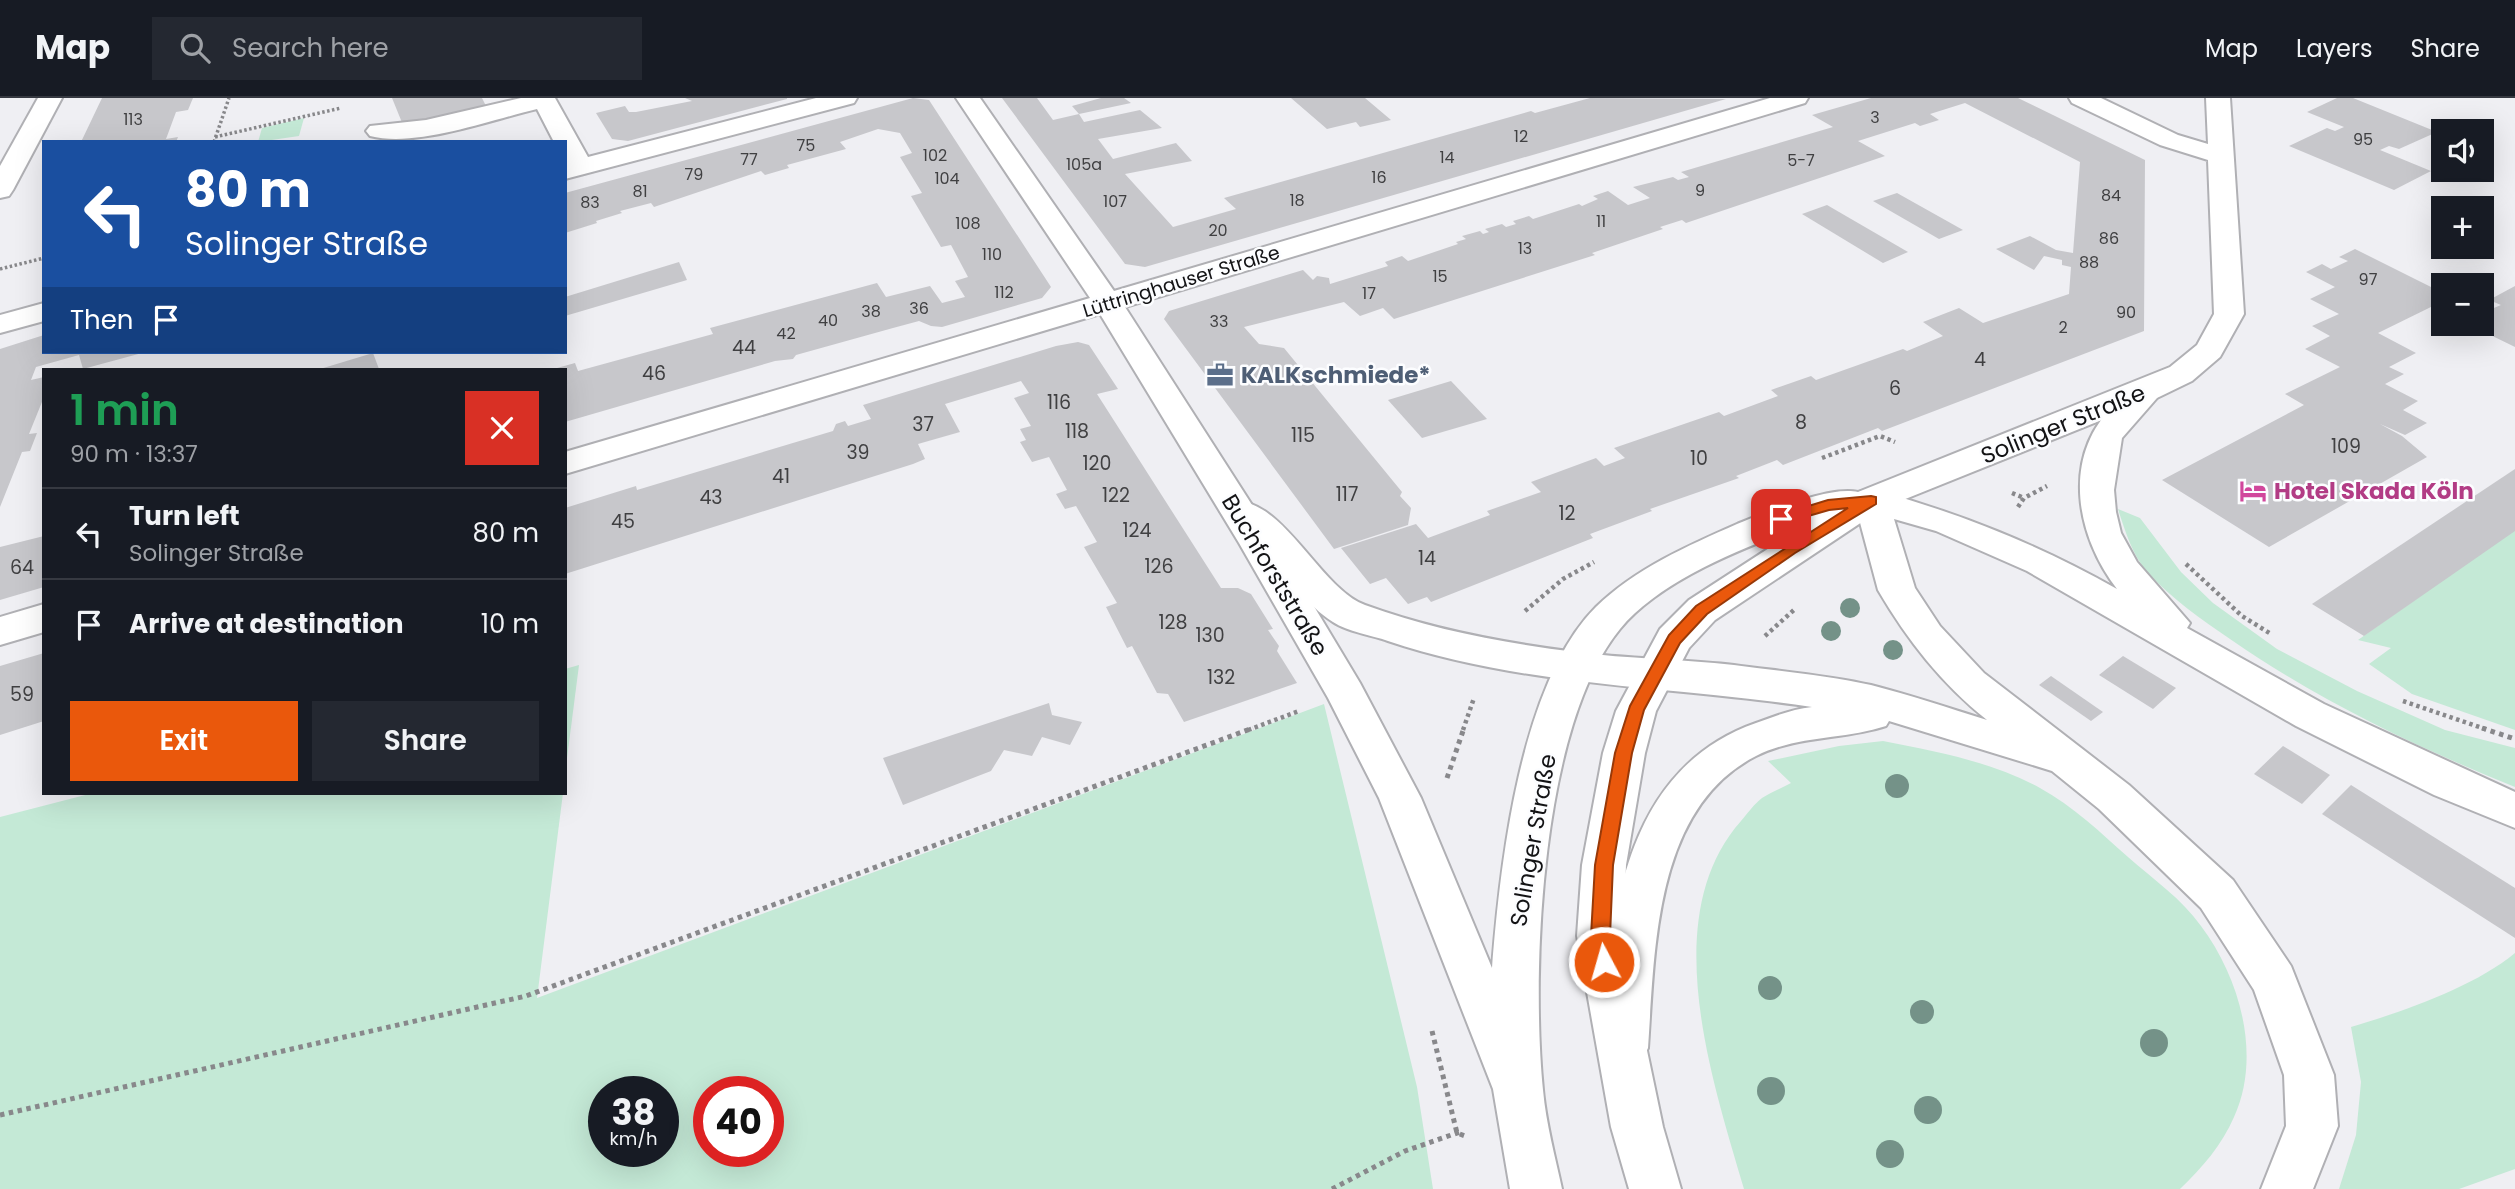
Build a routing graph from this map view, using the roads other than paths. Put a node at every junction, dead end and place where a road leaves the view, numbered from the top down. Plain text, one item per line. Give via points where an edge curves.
1 (50, 98) edge
2 (845, 98) edge
3 (968, 98) edge
4 (1796, 98) edge
5 (2081, 98) edge
6 (2218, 98) edge
7 (543, 99) edge
8 (379, 131) dead end
9 (561, 140) edge
10 (2221, 156) junction
11 (573, 169) edge
12 (0, 190) edge
13 (1108, 303) junction
14 (42, 313) edge
15 (0, 324) edge
16 (2148, 390) junction
17 (567, 462) edge
18 (1871, 500) junction
19 (1238, 511) junction
20 (42, 619) edge
21 (0, 631) edge
22 (2208, 658) junction
23 (1577, 667) junction
24 (1653, 676) junction
25 (1923, 713) junction
26 (2062, 758) junction
27 (2515, 811) edge
28 (1623, 1048) junction
29 (1526, 1136) edge
30 (1655, 1189) edge
31 (2287, 1189) edge

1 - 12 main road
2 - 11 main road
3 - 13 main road, Buchforststraße
4 - 13 main road, Lüttringhauser Straße
5 - 10 main road via 2169,140
6 - 10 main road
7 - 8 main road via 426,128
7 - 9 main road
10 - 16 main road, Solinger Straße via 2229,314 2209,350 2181,374
13 - 17 main road, Lüttringhauser Straße
13 - 19 main road, Buchforststraße
14 - 15 main road
16 - 18 main road, Solinger Straße
16 - 22 main road via 2105,437 2095,490 2097,514 2120,567
18 - 22 main road via 1949,523 2019,552
18 - 23 main road, Solinger Straße via 1805,511 1694,559 1634,595 1608,618
18 - 24 main road, Solinger Straße via 1702,610 1674,639
18 - 26 main road via 1897,590 1926,636 1970,684
19 - 23 main road via 1276,539 1304,575 1347,613 1443,645
19 - 29 main road, Buchforststraße via 1346,694 1400,798
20 - 21 main road
22 - 27 main road via 2310,715
23 - 24 main road
23 - 29 main road, Solinger Straße via 1538,783 1515,949
24 - 25 main road via 1733,680 1870,700
24 - 28 main road, Solinger Straße via 1636,710 1624,753 1604,865 1600,936
25 - 26 main road
25 - 28 main road via 1834,717 1781,727 1743,744 1697,775 1672,811 1648,862
26 - 31 main road via 2114,797 2217,894 2274,981 2309,1075 2312,1126
28 - 30 main road, Solinger Straße via 1637,1126

